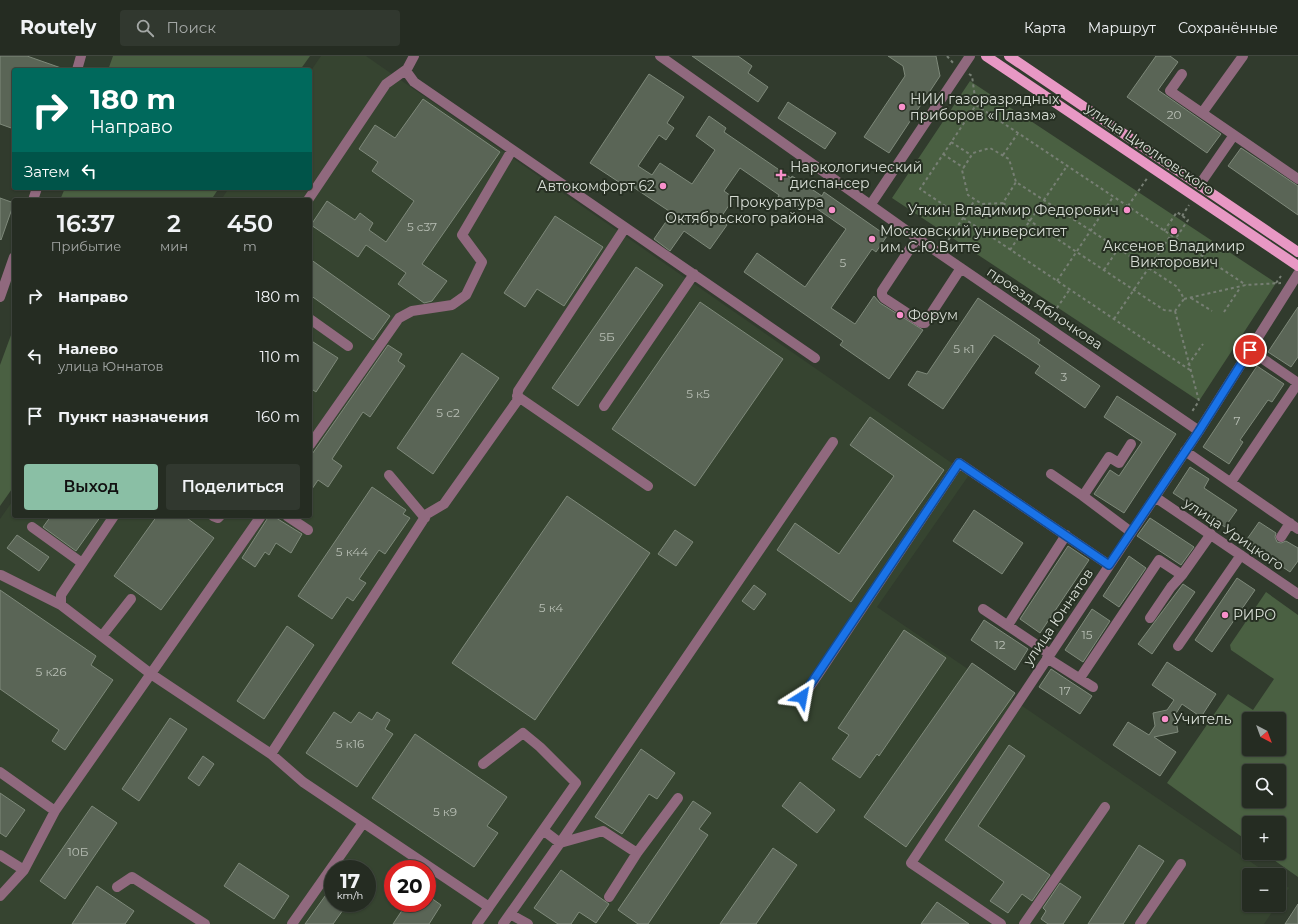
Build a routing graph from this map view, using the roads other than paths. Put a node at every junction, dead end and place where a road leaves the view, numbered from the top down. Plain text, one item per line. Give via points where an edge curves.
1 (81, 56) edge
2 (414, 56) edge
3 (660, 56) edge
4 (970, 56) edge
5 (986, 56) edge
6 (1009, 56) edge
7 (1243, 56) edge
8 (78, 68) edge
9 (407, 69) junction
10 (1182, 74) dead end
11 (1202, 114) junction
12 (1234, 136) junction
13 (512, 150) junction
14 (1298, 179) edge
15 (1200, 184) junction
16 (309, 198) edge
17 (871, 204) junction
18 (625, 228) junction
19 (917, 238) junction
20 (1298, 252) edge
21 (12, 263) edge
22 (1298, 266) edge
23 (962, 268) junction
24 (694, 274) junction
25 (1296, 277) edge
26 (0, 297) edge
27 (312, 320) edge
28 (348, 346) dead end
29 (1250, 350) junction
30 (815, 358) dead end
31 (1298, 383) edge
32 (517, 396) junction
33 (604, 406) dead end
34 (1199, 431) junction
35 (312, 442) edge
36 (833, 442) dead end
37 (1131, 444) dead end
38 (1185, 451) junction
39 (1050, 474) dead end
40 (389, 475) dead end
41 (1231, 482) junction
42 (648, 486) dead end
43 (1083, 496) junction
44 (1155, 497) junction
45 (113, 518) edge
46 (260, 518) edge
47 (290, 518) edge
48 (425, 518) junction
49 (1294, 526) edge
50 (32, 527) dead end
51 (308, 530) dead end
52 (1131, 532) junction
53 (1211, 534) junction
54 (1066, 535) junction
55 (1281, 537) dead end
56 (1241, 554) junction
57 (82, 563) junction
58 (1109, 565) junction
59 (1, 575) edge
60 (1182, 575) junction
61 (1298, 594) edge
62 (131, 599) dead end
63 (61, 606) junction
64 (983, 609) dead end
65 (1150, 618) dead end
66 (1008, 625) junction
67 (102, 636) junction
68 (1178, 646) dead end
69 (1049, 656) junction
70 (151, 674) junction
71 (1080, 678) junction
72 (1093, 687) dead end
73 (802, 697) dead end
74 (271, 754) junction
75 (483, 764) dead end
76 (0, 772) edge
77 (678, 798) dead end
78 (1105, 807) dead end
79 (55, 811) junction
80 (363, 823) junction
81 (543, 830) junction
82 (560, 843) junction
83 (637, 853) junction
84 (0, 855) edge
85 (1181, 864) dead end
86 (24, 870) junction
87 (117, 887) dead end
88 (0, 896) edge
89 (609, 897) dead end
90 (489, 907) junction
91 (510, 914) junction
92 (205, 924) edge
93 (292, 924) edge
94 (477, 924) edge
95 (503, 924) edge
96 (528, 924) edge
97 (1001, 924) edge
98 (1024, 924) edge
99 (1140, 924) edge

1 - 8 street
2 - 9 street
3 - 17 street, проезд Яблочкова
4 - 17 street
5 - 22 main road, улица Циолковского
6 - 15 main road, улица Циолковского
7 - 11 street
9 - 13 street via 414,82
9 - 16 street via 386,84
10 - 11 street via 1170,91
11 - 12 street
12 - 14 street
12 - 15 street
13 - 18 street
13 - 35 street via 462,235 482,262 466,295 452,305 412,311 399,318
15 - 20 main road, улица Циолковского
17 - 19 street, проезд Яблочкова
18 - 24 street
18 - 32 street
19 - 23 street, проезд Яблочкова
19 - 23 street via 882,291 884,298 925,323
21 - 26 street
23 - 34 street, проезд Яблочкова
24 - 30 street
24 - 33 street
25 - 29 street, улица Юннатов
27 - 28 street
29 - 31 street
29 - 34 street, улица Юннатов
31 - 41 street
32 - 42 street
32 - 48 street via 517,401 444,504 427,514
34 - 38 street, улица Юннатов
36 - 82 street
37 - 43 street via 1119,463 1109,457
38 - 41 street
38 - 44 street, улица Юннатов
39 - 43 street
40 - 48 street
41 - 49 street
43 - 52 street
44 - 52 street, улица Юннатов
44 - 53 street, улица Урицкого
45 - 57 street
46 - 70 street
47 - 51 street
48 - 74 street
49 - 55 street
50 - 57 street
52 - 58 street, улица Юннатов
53 - 56 street, улица Урицкого
53 - 60 street
54 - 58 street
54 - 66 street
54 - 73 street via 959,463
56 - 61 street, улица Урицкого
56 - 68 street
57 - 63 street via 61,595
58 - 69 street, улица Юннатов
59 - 63 street
60 - 65 street via 1170,587
60 - 71 street via 1160,560
62 - 67 street
63 - 67 street
64 - 66 street
66 - 69 street
67 - 70 street
69 - 71 street
69 - 97 street, улица Юннатов via 911,863
70 - 74 street
70 - 79 street
71 - 72 street
74 - 80 street via 303,782
75 - 81 street via 522,733 576,783
76 - 79 street
77 - 83 street
78 - 98 street
79 - 86 street
80 - 90 street
80 - 93 street
81 - 82 street
81 - 90 street
82 - 83 street via 603,831
82 - 91 street
83 - 89 street
84 - 86 street
85 - 99 street
86 - 88 street
87 - 92 street via 132,877
90 - 94 street
91 - 95 street
91 - 96 street

